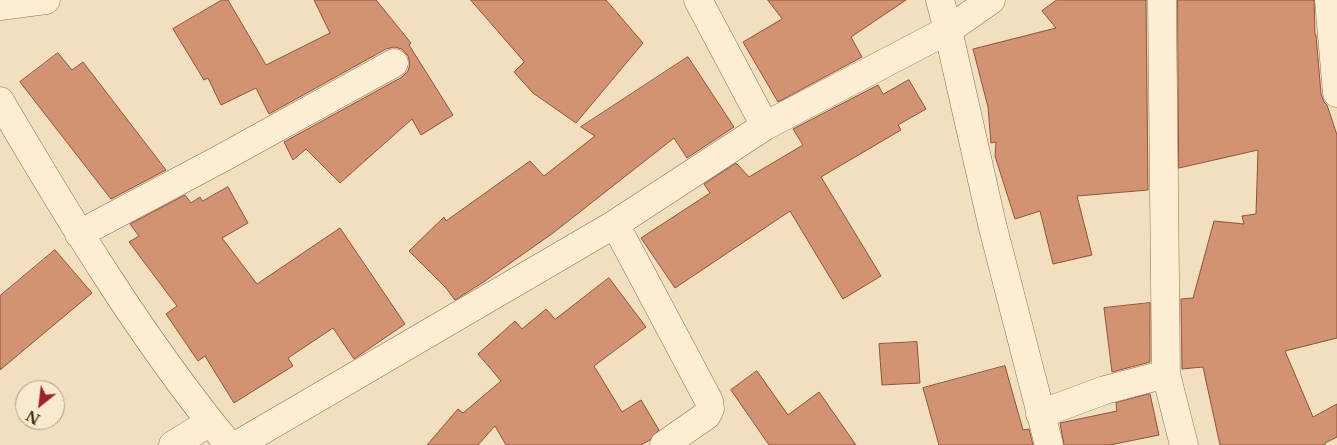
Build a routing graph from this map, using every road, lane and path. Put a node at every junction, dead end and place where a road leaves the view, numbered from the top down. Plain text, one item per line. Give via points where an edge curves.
1 (46, 0) edge
2 (698, 0) edge
3 (940, 0) edge
4 (991, 0) edge
5 (1162, 0) edge
6 (1329, 0) edge
7 (0, 6) edge
8 (948, 30) junction
9 (394, 63) dead end
10 (1337, 94) edge
11 (0, 101) edge
12 (765, 126) junction
13 (615, 224) junction
14 (79, 234) junction
15 (1166, 374) junction
16 (1040, 414) junction
17 (210, 422) junction
18 (173, 445) edge
19 (229, 445) edge
20 (237, 445) edge
21 (664, 445) edge
22 (1049, 445) edge
23 (1184, 445) edge

1 - 7 street
2 - 12 street
3 - 8 street
4 - 8 street
5 - 15 street
6 - 10 street
8 - 12 street
8 - 16 street
9 - 14 street
11 - 14 street
12 - 13 street
13 - 20 street
13 - 21 street via 709,401 707,415
14 - 17 street via 158,354
15 - 16 street via 1105,390
15 - 23 street
16 - 22 street
17 - 18 street
17 - 19 street

